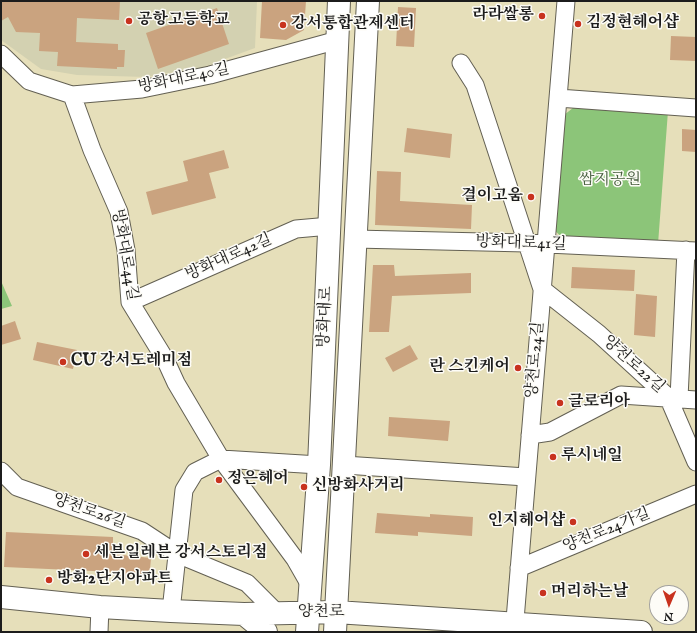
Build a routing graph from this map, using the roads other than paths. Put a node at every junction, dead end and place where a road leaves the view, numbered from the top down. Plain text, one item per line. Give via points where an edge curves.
1 (339, 1) edge
2 (368, 1) edge
3 (566, 1) edge
4 (338, 40) junction
5 (1, 54) edge
6 (461, 63) dead end
7 (72, 95) junction
8 (558, 98) junction
9 (696, 108) edge
10 (330, 226) junction
11 (355, 239) junction
12 (526, 243) junction
13 (546, 244) junction
14 (691, 251) edge
15 (542, 289) junction
16 (130, 302) junction
17 (674, 397) junction
18 (696, 400) edge
19 (530, 435) junction
20 (221, 459) junction
21 (696, 462) edge
22 (319, 465) junction
23 (344, 465) junction
24 (1, 471) edge
25 (526, 477) junction
26 (696, 494) edge
27 (177, 554) junction
28 (519, 568) junction
29 (311, 587) junction
30 (1, 597) edge
31 (100, 607) junction
32 (171, 611) junction
33 (308, 622) edge
34 (336, 622) edge
35 (272, 623) edge
36 (514, 627) edge
37 (99, 632) edge
38 (641, 632) edge

1 - 4 main road, 방화대로
2 - 11 main road, 방화대로
3 - 8 street, 양천로24길
4 - 7 street, 방화대로40길 via 180,82 142,89
4 - 10 main road, 방화대로
5 - 7 street, 방화대로40길 via 29,81
6 - 12 street via 475,85
7 - 16 street, 방화대로44길 via 119,212 126,250
8 - 9 street
8 - 13 street, 양천로24길
10 - 16 street, 방화대로42길 via 296,229
10 - 22 main road, 방화대로
11 - 12 street, 방화대로41길
11 - 23 main road, 방화대로
12 - 13 street, 방화대로41길
12 - 15 street
13 - 14 street, 방화대로41길
13 - 15 street, 양천로24길
14 - 17 street, 방화대로41길
15 - 17 street, 양천로22길
15 - 19 street, 양천로24길
16 - 20 street, 방화대로44길
17 - 18 street
17 - 19 street via 621,395 550,432
17 - 21 street, 양천로22길
19 - 25 street, 양천로24길
20 - 22 street
20 - 27 street via 195,472 184,490
20 - 29 street, 방화대로44길 via 295,559
22 - 29 main road, 방화대로
23 - 25 street
23 - 34 main road, 방화대로
24 - 27 street, 양천로26길 via 17,487 142,531
25 - 28 street, 양천로24길
26 - 28 street, 양천로24가길
27 - 32 street
27 - 35 street, 양천로26길 via 247,583
28 - 36 street, 양천로24길
29 - 33 main road, 방화대로
30 - 31 main road
31 - 32 main road
31 - 37 street
32 - 35 main road via 244,614
33 - 34 main road, 양천로
33 - 35 main road, 양천로
34 - 36 main road, 양천로
36 - 38 main road, 양천로

